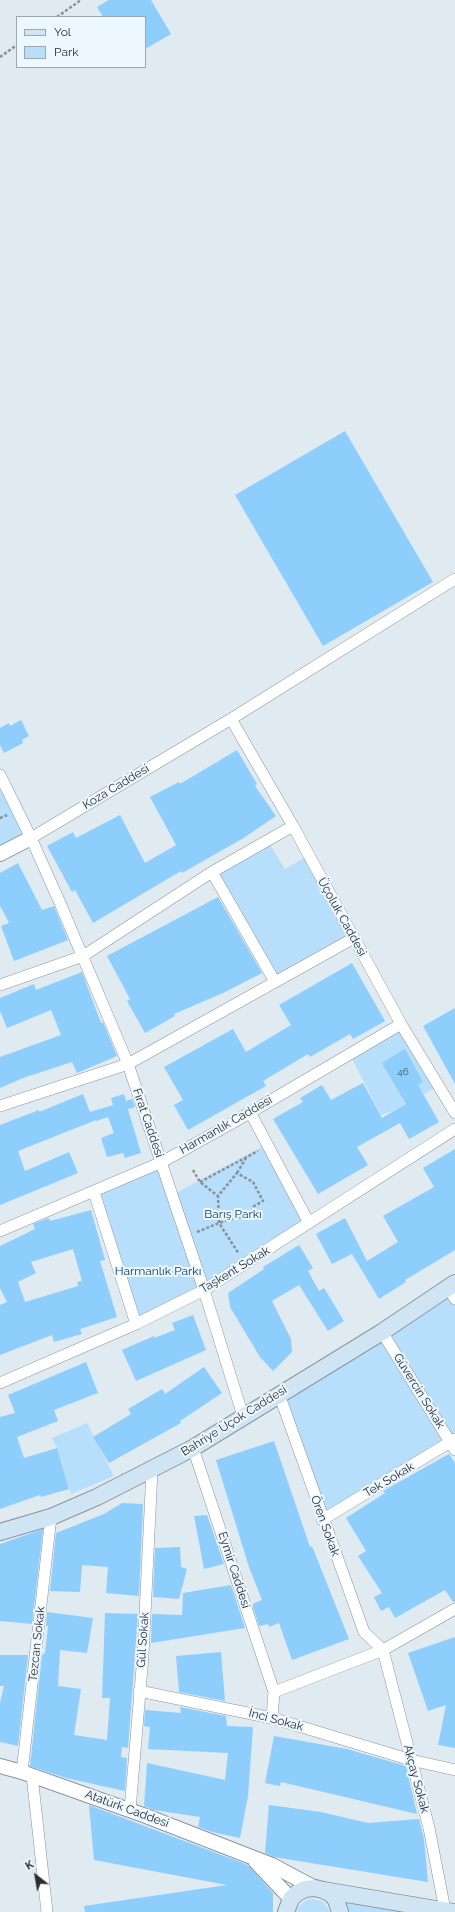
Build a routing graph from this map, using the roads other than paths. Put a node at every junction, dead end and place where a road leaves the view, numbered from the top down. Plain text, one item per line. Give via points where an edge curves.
1 (455, 579) edge
2 (231, 719) junction
3 (0, 775) edge
4 (293, 826) junction
5 (31, 838) junction
6 (0, 854) edge
7 (212, 872) junction
8 (354, 938) junction
9 (83, 956) junction
10 (275, 982) junction
11 (0, 985) edge
12 (401, 1024) junction
13 (128, 1064) junction
14 (0, 1106) edge
15 (250, 1112) junction
16 (455, 1113) edge
17 (455, 1129) edge
18 (162, 1162) junction
19 (94, 1192) junction
20 (309, 1224) junction
21 (0, 1231) edge
22 (204, 1290) junction
23 (453, 1290) edge
24 (136, 1324) junction
25 (382, 1332) junction
26 (0, 1383) edge
27 (279, 1394) junction
28 (243, 1416) junction
29 (454, 1444) edge
30 (193, 1448) junction
31 (152, 1470) junction
32 (51, 1517) junction
33 (322, 1520) junction
34 (0, 1532) edge
35 (455, 1610) edge
36 (384, 1650) junction
37 (139, 1691) junction
38 (274, 1692) junction
39 (272, 1718) junction
40 (411, 1760) junction
41 (0, 1766) edge
42 (455, 1770) edge
43 (27, 1773) junction
44 (130, 1810) junction
45 (252, 1857) junction
46 (319, 1889) junction
47 (287, 1908) edge
48 (449, 1911) edge
49 (47, 1912) edge
50 (340, 1912) edge

1 - 2 street, Koza Caddesi
2 - 4 street, Üçoluk Caddesi
2 - 5 street, Koza Caddesi
3 - 5 street, Fırat Caddesi
4 - 7 street
4 - 8 street, Üçoluk Caddesi
5 - 6 street, Koza Caddesi
5 - 9 street, Fırat Caddesi
7 - 9 street
7 - 10 street
8 - 10 street
8 - 12 street, Üçoluk Caddesi
9 - 11 street
9 - 13 street, Fırat Caddesi
10 - 13 street
12 - 15 street, Harmanlık Caddesi
12 - 16 street, Üçoluk Caddesi
13 - 14 street
13 - 18 street, Fırat Caddesi
15 - 18 street, Harmanlık Caddesi
15 - 20 street
17 - 20 street, Taşkent Sokak
18 - 19 street, Harmanlık Caddesi
18 - 22 street, Fırat Caddesi
19 - 21 street, Harmanlık Caddesi
19 - 24 street
20 - 22 street, Taşkent Sokak
22 - 24 street, Taşkent Sokak
22 - 28 street, Fırat Caddesi
23 - 25 main road, Bahriye Üçok Caddesi
24 - 26 street, Taşkent Sokak
25 - 27 main road, Bahriye Üçok Caddesi
25 - 29 street, Güvercin Sokak
27 - 28 main road, Bahriye Üçok Caddesi
27 - 33 street, Ören Sokak
28 - 30 main road, Bahriye Üçok Caddesi
29 - 33 street, Tek Sokak
30 - 31 main road, Bahriye Üçok Caddesi
30 - 38 street, Eymir Caddesi
31 - 32 main road, Bahriye Üçok Caddesi
31 - 37 street, Gül Sokak
32 - 34 main road, Bahriye Üçok Caddesi
32 - 43 street, Tezcan Sokak
33 - 36 street, Ören Sokak via 364,1632
35 - 36 street
36 - 38 street
36 - 40 street, Akçay Sokak
37 - 39 street, İnci Sokak
37 - 44 street, Gül Sokak
38 - 39 street, Eymir Caddesi
39 - 40 street, İnci Sokak
40 - 42 street, İnci Sokak
40 - 48 street, Akçay Sokak
41 - 43 street, Atatürk Caddesi
43 - 44 street, Atatürk Caddesi
43 - 49 street, Tezcan Sokak
44 - 45 street, Atatürk Caddesi
45 - 46 street, Atatürk Caddesi
45 - 47 street
46 - 47 main road via 305,1889 297,1893
46 - 48 main road
46 - 50 main road via 331,1894

